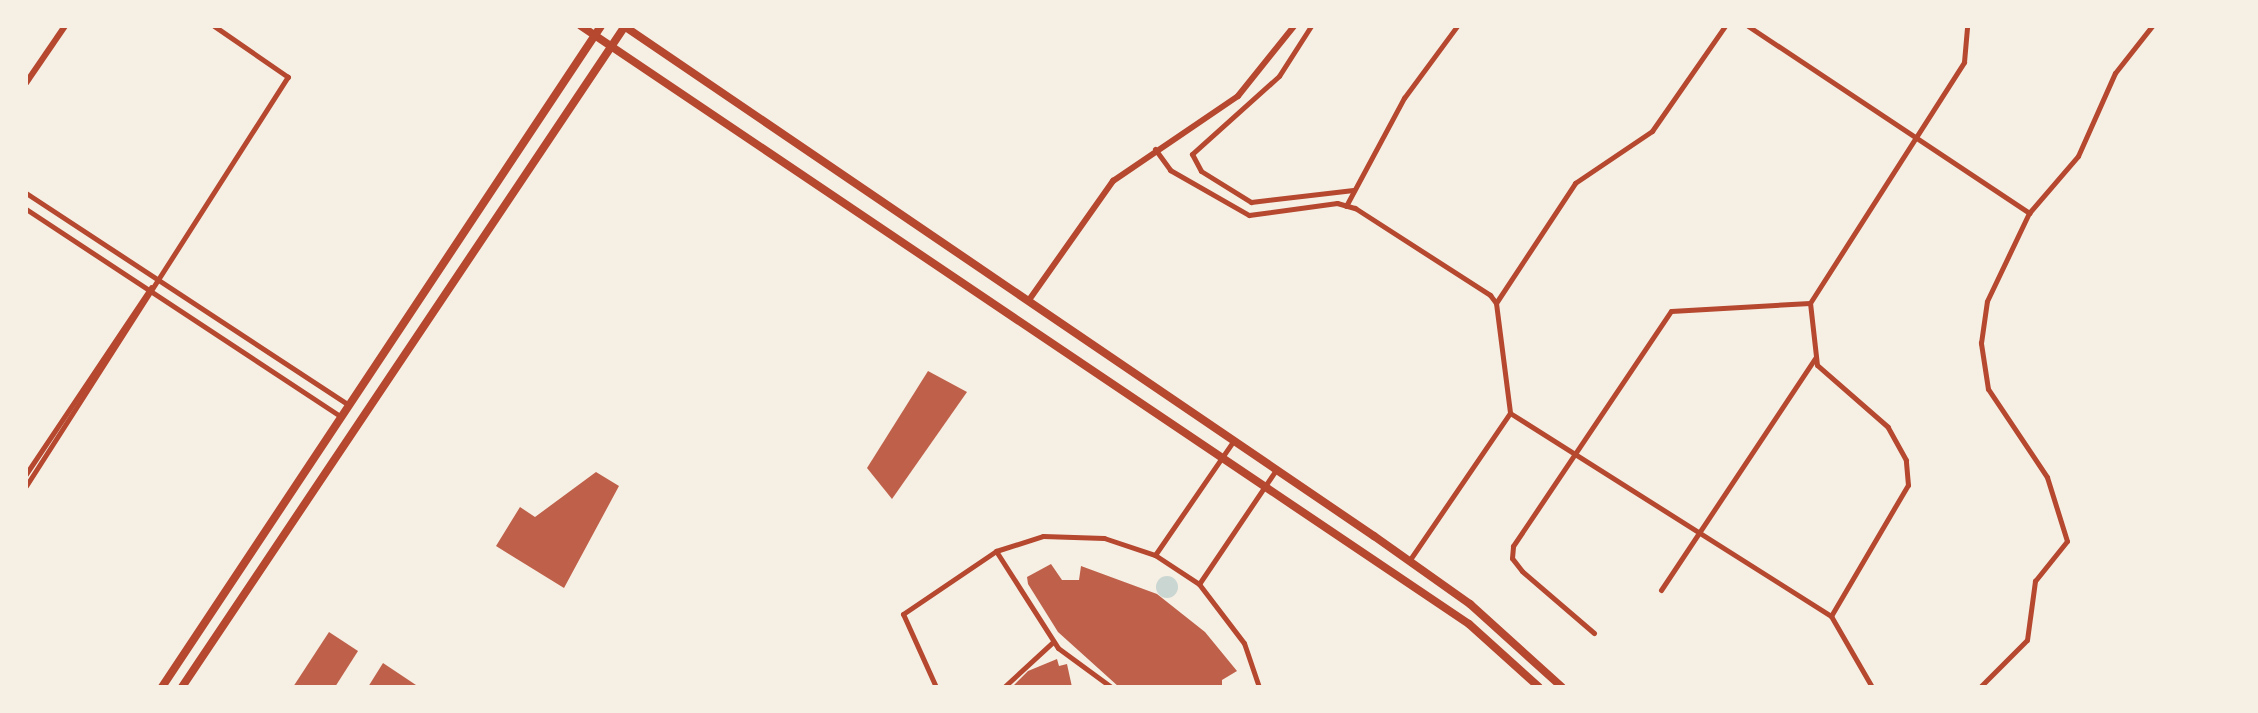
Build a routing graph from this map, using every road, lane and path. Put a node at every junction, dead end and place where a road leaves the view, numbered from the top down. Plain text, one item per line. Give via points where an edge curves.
1 (65, 26) edge
2 (214, 26) edge
3 (581, 26) edge
4 (601, 26) edge
5 (624, 26) edge
6 (1294, 26) edge
7 (1311, 26) edge
8 (1457, 26) edge
9 (1725, 26) edge
10 (1748, 26) edge
11 (1967, 26) edge
12 (2152, 26) edge
13 (593, 34) junction
14 (608, 44) junction
15 (26, 83) edge
16 (1916, 139) junction
17 (1155, 149) junction
18 (1353, 190) junction
19 (26, 193) edge
20 (1346, 206) junction
21 (26, 209) edge
22 (2029, 213) junction
23 (158, 280) junction
24 (151, 291) junction
25 (1029, 300) junction
26 (1496, 303) junction
27 (1810, 303) junction
28 (1816, 357) junction
29 (349, 404) junction
30 (1510, 413) junction
31 (341, 417) junction
32 (1234, 440) junction
33 (1576, 455) junction
34 (1223, 456) junction
35 (1276, 470) junction
36 (26, 474) edge
37 (26, 486) edge
38 (1265, 486) junction
39 (1699, 533) junction
40 (996, 551) junction
41 (1155, 555) junction
42 (1409, 561) junction
43 (1199, 584) junction
44 (1661, 590) dead end
45 (1831, 617) junction
46 (1594, 633) dead end
47 (1053, 642) junction
48 (162, 687) edge
49 (182, 687) edge
50 (936, 687) edge
51 (1004, 687) edge
52 (1111, 687) edge
53 (1259, 687) edge
54 (1539, 687) edge
55 (1562, 687) edge
56 (1872, 687) edge
57 (1980, 687) edge

1 - 15 street
2 - 23 street via 288,77
3 - 13 main road
4 - 13 main road
5 - 14 main road
5 - 25 main road
6 - 17 street via 1238,96
7 - 18 street via 1279,76 1192,154 1201,172 1251,202
8 - 18 street via 1404,98
9 - 26 street via 1652,131 1574,183
10 - 16 street
11 - 16 street via 1964,62
12 - 22 street via 2115,73 2078,156
13 - 14 main road
13 - 29 main road
14 - 34 main road
14 - 49 main road
16 - 22 street
16 - 27 street
17 - 20 street via 1170,170 1250,215
17 - 25 street via 1094,204
18 - 20 street
19 - 23 street
20 - 26 street via 1422,248
21 - 24 street
22 - 57 street via 1987,301 1983,368 1999,411 2047,478 2067,541 2035,581 2027,640
23 - 24 street
23 - 29 street
24 - 31 street
24 - 36 street
24 - 37 street
25 - 32 main road
26 - 30 street
27 - 28 street
27 - 33 street via 1671,312
28 - 39 street
28 - 45 street via 1817,365 1888,427 1906,460 1908,485
29 - 31 main road
30 - 33 street
30 - 42 street
31 - 48 main road
32 - 34 street
32 - 35 main road
33 - 39 street
33 - 46 street via 1512,558
34 - 38 main road
34 - 41 street
35 - 38 street
35 - 42 main road
38 - 43 street
38 - 54 main road via 1469,624
39 - 44 street
39 - 45 street
40 - 41 street via 1056,536 1104,538
40 - 47 street
40 - 50 street via 904,614
41 - 43 street
42 - 55 main road via 1470,604
43 - 53 street via 1244,643
45 - 56 street
47 - 51 street
47 - 52 street

